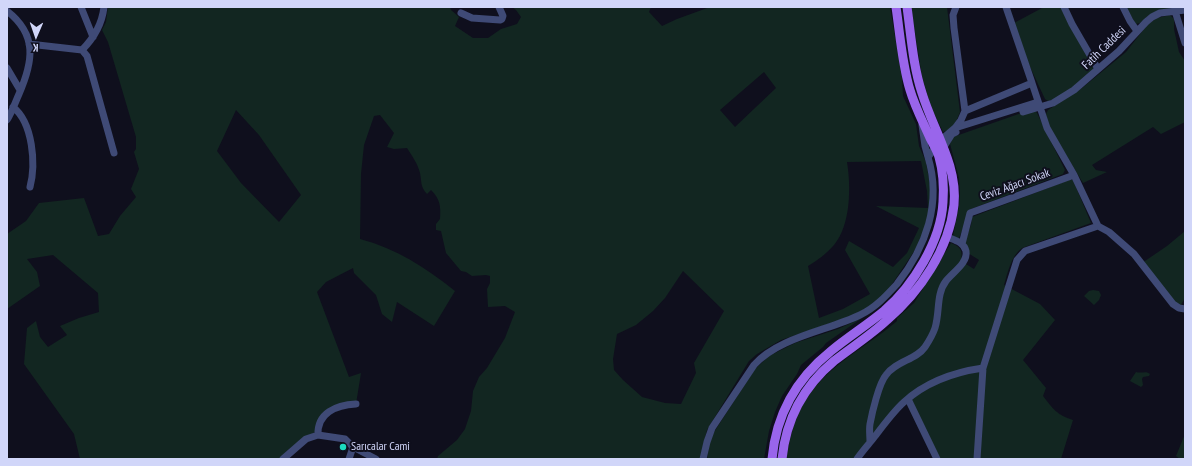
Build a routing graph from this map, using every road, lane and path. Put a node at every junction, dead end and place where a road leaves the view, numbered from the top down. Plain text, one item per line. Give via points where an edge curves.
1 (81, 7) edge
2 (104, 7) edge
3 (498, 7) edge
4 (896, 7) edge
5 (907, 7) edge
6 (956, 7) edge
7 (1006, 7) edge
8 (1064, 7) edge
9 (1123, 7) edge
10 (1185, 10) edge
11 (7, 11) edge
12 (1175, 11) junction
13 (461, 13) dead end
14 (1137, 31) junction
15 (92, 38) junction
16 (1185, 43) edge
17 (29, 44) junction
18 (82, 50) junction
19 (7, 68) edge
20 (1098, 69) junction
21 (1032, 83) junction
22 (20, 90) junction
23 (1039, 104) junction
24 (13, 107) junction
25 (965, 111) junction
26 (8, 115) edge
27 (920, 116) junction
28 (955, 128) junction
29 (939, 148) junction
30 (114, 153) dead end
31 (928, 157) junction
32 (931, 168) junction
33 (1074, 175) junction
34 (30, 187) dead end
35 (1098, 226) junction
36 (947, 237) junction
37 (962, 244) junction
38 (1185, 309) edge
39 (984, 368) junction
40 (908, 398) junction
41 (356, 404) dead end
42 (318, 435) junction
43 (870, 442) junction
44 (353, 447) junction
45 (283, 459) edge
46 (350, 459) edge
47 (376, 459) edge
48 (703, 459) edge
49 (772, 459) edge
50 (782, 459) edge
51 (857, 459) edge
52 (937, 459) edge
53 (977, 459) edge

1 - 15 street
2 - 15 street via 101,21
3 - 13 street via 503,16 500,20 472,18
4 - 27 main road via 908,82
5 - 29 main road via 921,92
6 - 25 street via 953,15 954,28
7 - 21 street
8 - 20 street
9 - 14 street
10 - 12 street, Fatih Caddesi
11 - 17 street via 23,28
12 - 14 street, Fatih Caddesi via 1152,17
12 - 16 street
14 - 20 street, Fatih Caddesi
15 - 18 street
17 - 18 street
17 - 22 street via 29,67
18 - 30 street via 87,56
19 - 22 street
20 - 23 street, Fatih Caddesi via 1053,103
21 - 23 street
21 - 25 street
22 - 24 street
23 - 28 street
23 - 29 street via 956,132
23 - 33 street via 1047,128
24 - 26 street
24 - 34 street via 21,114 28,132 33,168
25 - 28 street
27 - 29 main road
27 - 31 street
28 - 29 street
29 - 31 street
29 - 32 street
29 - 36 main road via 951,171 954,192 952,219
29 - 49 main road via 943,203 930,249 913,277 890,305 821,360 802,380 785,407
31 - 32 street
32 - 48 street via 933,201 930,223 920,247 903,275 884,298 862,315 797,338 762,357 709,433
33 - 35 street
33 - 37 street, Ceviz Ağacı Sokak via 970,213
35 - 38 street via 1110,232 1134,254 1173,304
35 - 39 street via 1025,250 1020,255 1016,260
36 - 37 street
36 - 50 main road via 929,271 903,305 834,361 809,387 790,422
37 - 43 street via 966,251 965,257 942,290 935,328 925,347 891,370 883,380 870,424
39 - 40 street via 933,382
39 - 53 street
40 - 43 street
40 - 52 street
41 - 42 street via 340,406 330,412 321,420
42 - 44 street via 345,439
42 - 45 street via 306,439
43 - 51 street
44 - 46 street
44 - 47 street

